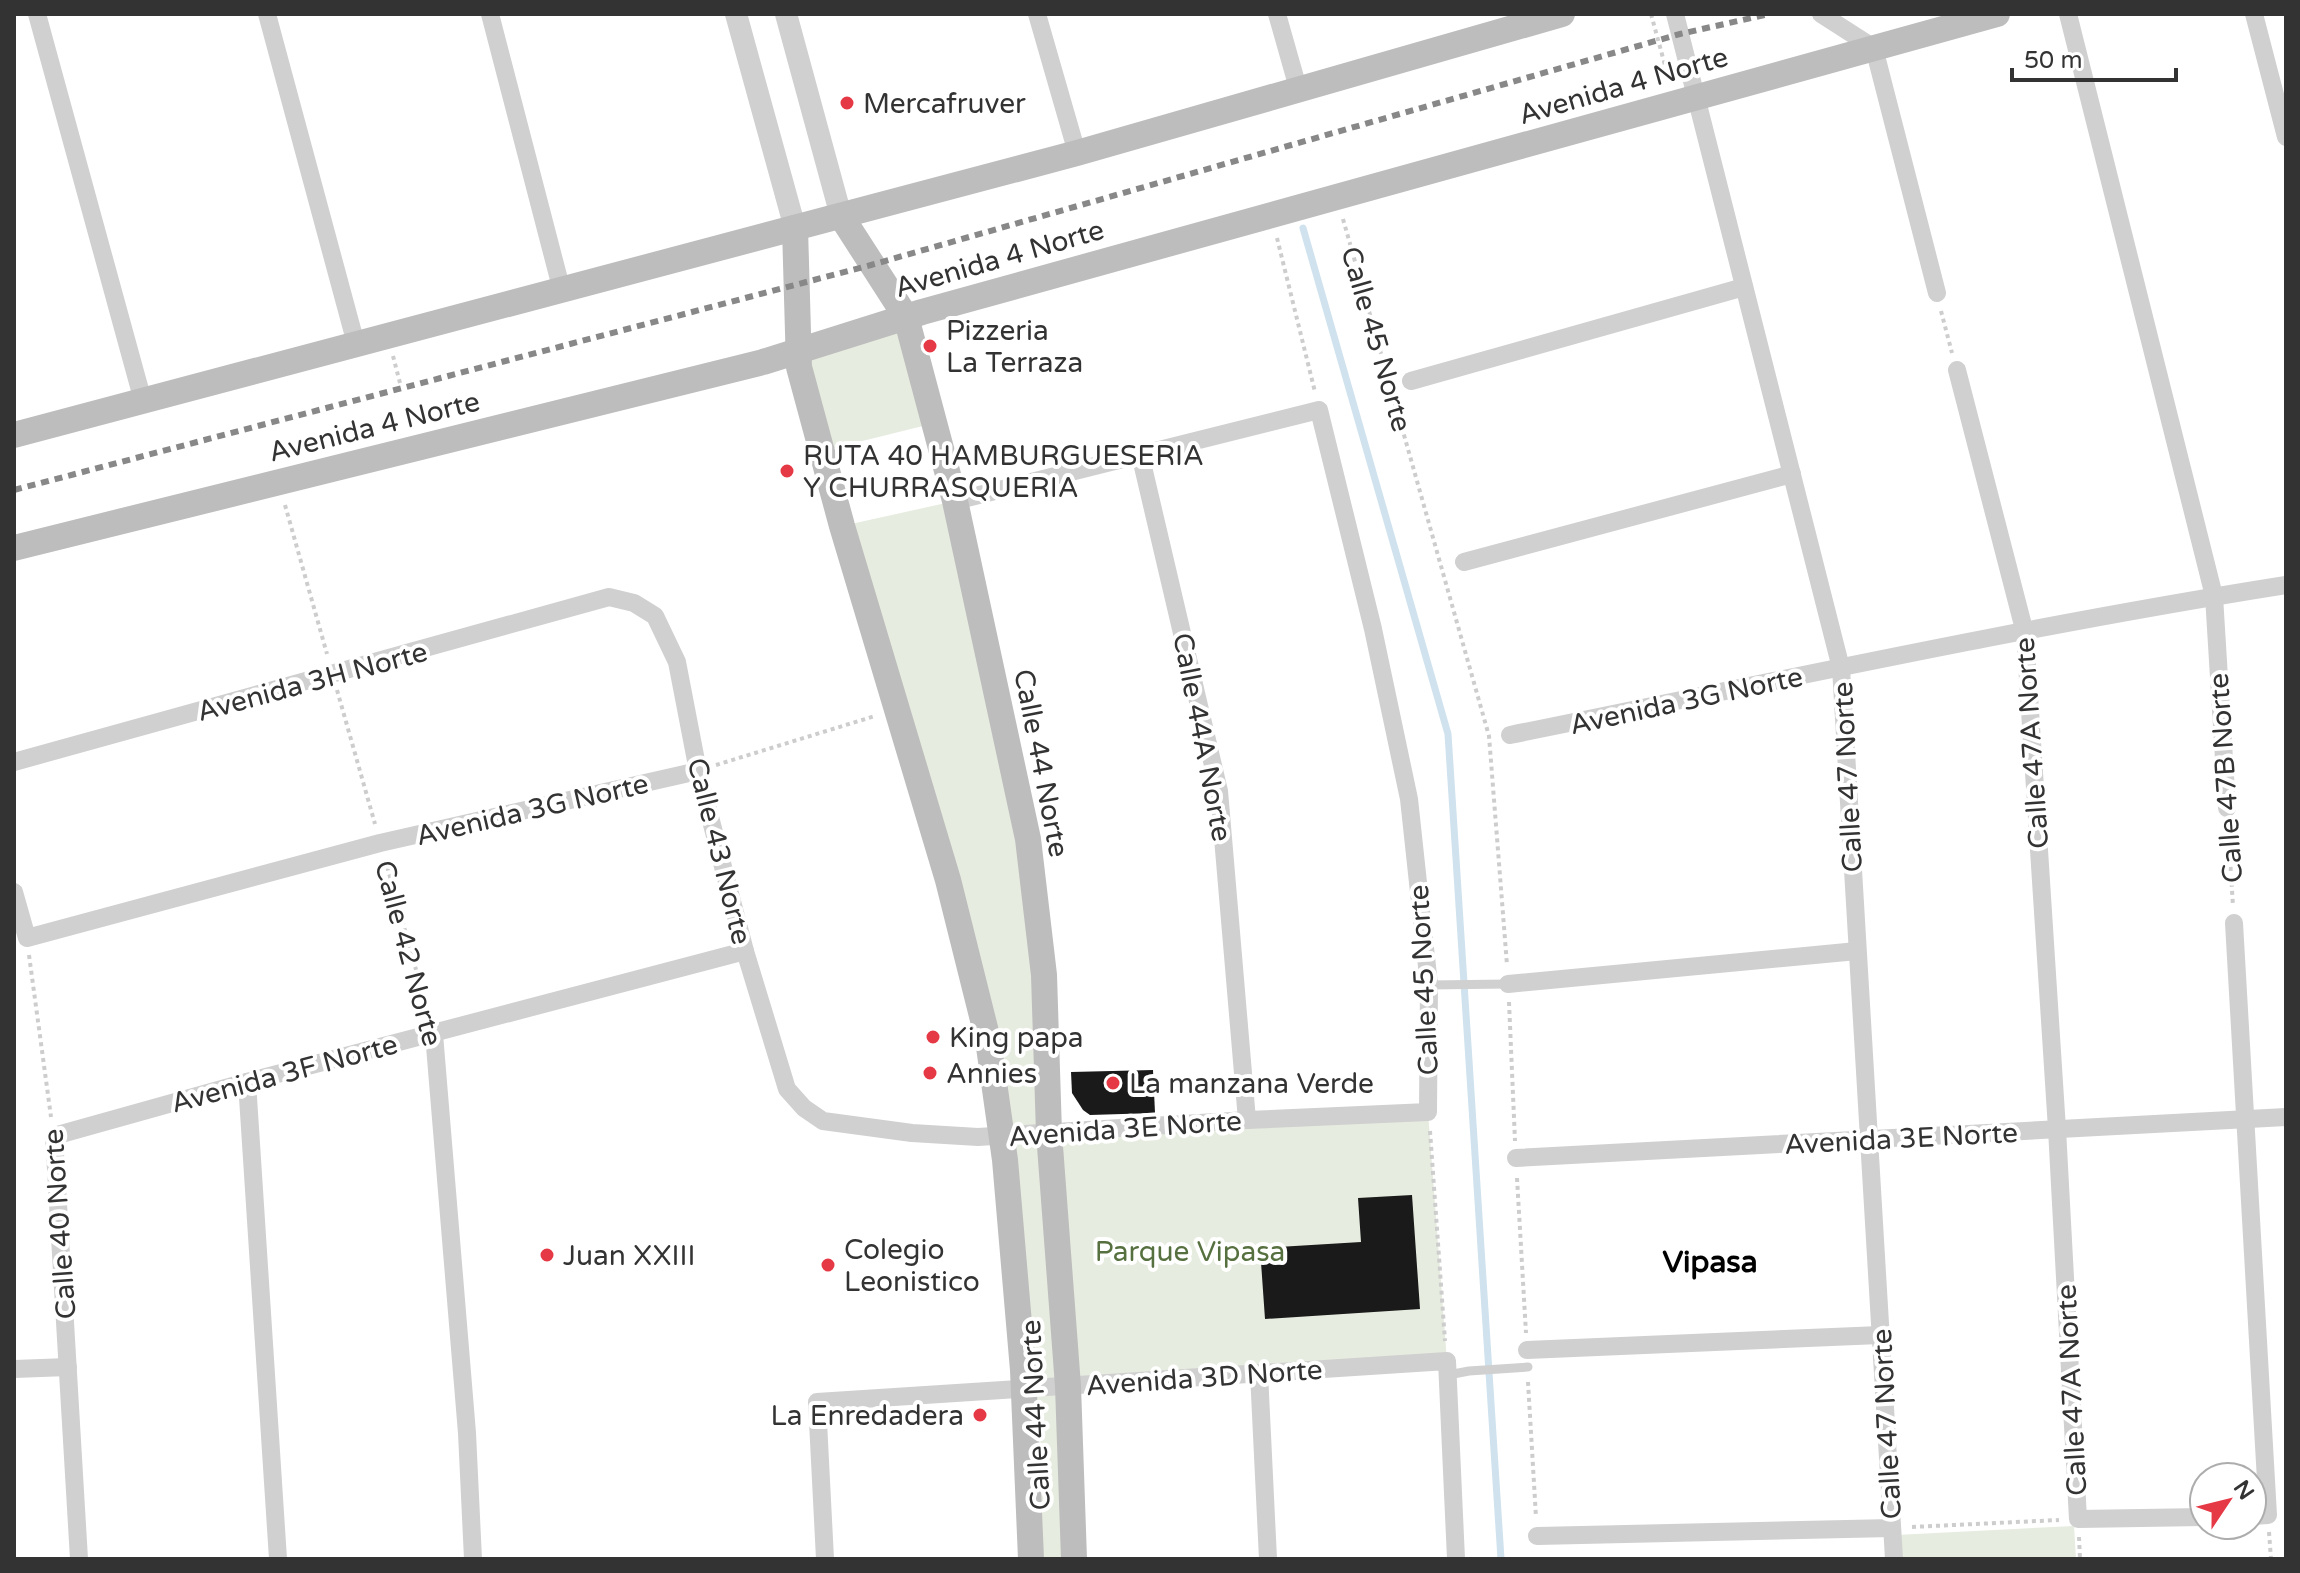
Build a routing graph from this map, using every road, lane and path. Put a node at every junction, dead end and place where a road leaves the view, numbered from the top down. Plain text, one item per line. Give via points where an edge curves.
1 (37, 14) edge
2 (267, 14) edge
3 (490, 14) edge
4 (736, 14) edge
5 (786, 14) edge
6 (1037, 14) edge
7 (1277, 14) edge
8 (1562, 14) edge
9 (1651, 14) edge
10 (1675, 14) edge
11 (1821, 14) edge
12 (1997, 14) edge
13 (2068, 14) edge
14 (2254, 14) edge
15 (1874, 48) junction
16 (1669, 80) dead end
17 (1298, 88) junction
18 (1696, 97) junction
19 (2286, 137) edge
20 (1077, 153) junction
21 (841, 216) junction
22 (1343, 219) dead end
23 (795, 228) junction
24 (1277, 238) dead end
25 (1744, 287) junction
26 (562, 291) junction
27 (1937, 293) joint
28 (906, 317) junction
29 (356, 344) junction
30 (799, 352) junction
31 (1957, 370) joint
32 (1411, 381) dead end
33 (143, 401) junction
34 (1319, 410) junction
35 (14, 435) edge
36 (1140, 454) junction
37 (1792, 474) junction
38 (955, 501) junction
39 (284, 503) dead end
40 (14, 548) edge
41 (1464, 562) dead end
42 (2286, 585) edge
43 (2214, 596) junction
44 (609, 597) joint
45 (2025, 633) junction
46 (1841, 668) junction
47 (333, 676) junction
48 (896, 709) junction
49 (1510, 735) dead end
50 (1489, 736) dead end
51 (14, 762) edge
52 (698, 771) junction
53 (2227, 808) joint
54 (380, 843) junction
55 (14, 892) edge
56 (2234, 923) joint
57 (27, 938) junction
58 (745, 951) junction
59 (1857, 951) junction
60 (1501, 984) joint
61 (1429, 985) junction
62 (434, 1034) junction
63 (247, 1082) junction
64 (1428, 1112) junction
65 (2286, 1117) edge
66 (2245, 1119) junction
67 (1247, 1120) junction
68 (823, 1121) joint
69 (2057, 1129) junction
70 (1049, 1133) junction
71 (54, 1136) junction
72 (1003, 1136) junction
73 (1869, 1141) junction
74 (1516, 1158) dead end
75 (1880, 1335) junction
76 (1527, 1359) joint
77 (68, 1367) junction
78 (1447, 1368) junction
79 (14, 1369) edge
80 (1259, 1373) junction
81 (1068, 1386) junction
82 (1025, 1389) junction
83 (2258, 1461) edge
84 (2188, 1517) edge
85 (2078, 1519) junction
86 (1901, 1528) junction
87 (1537, 1536) dead end
88 (79, 1559) edge
89 (278, 1559) edge
90 (473, 1559) edge
91 (825, 1559) edge
92 (1031, 1559) edge
93 (1074, 1559) edge
94 (1268, 1559) edge
95 (1456, 1559) edge
96 (1894, 1559) edge

1 - 33 street
2 - 29 street
3 - 26 street
4 - 23 street, Calle 44 Norte
5 - 21 street, Calle 44 Norte
6 - 20 street
7 - 17 street
8 - 17 main road
9 - 16 path
10 - 18 street, Calle 47 Norte
11 - 15 street
12 - 15 main road, Avenida 4 Norte
13 - 43 street, Calle 47B Norte
14 - 19 street
15 - 18 main road, Avenida 4 Norte
15 - 27 street
17 - 20 main road
18 - 25 street, Calle 47 Norte
18 - 28 main road, Avenida 4 Norte
20 - 21 main road
21 - 23 main road
21 - 28 main road, Calle 44 Norte
22 - 50 path, Calle 45 Norte
23 - 26 main road
23 - 30 main road, Calle 44 Norte
24 - 34 path
25 - 32 street
25 - 37 street, Calle 47 Norte
26 - 29 main road
27 - 31 path
28 - 30 main road, Avenida 4 Norte
28 - 38 main road, Calle 44 Norte
29 - 33 main road
30 - 40 main road, Avenida 4 Norte
30 - 48 main road, Calle 44 Norte via 842,526
31 - 45 street, Calle 47A Norte
33 - 35 main road
34 - 36 street
34 - 61 street, Calle 45 Norte via 1403,770
36 - 38 street
36 - 67 street, Calle 44A Norte via 1219,791
37 - 41 street
37 - 46 street, Calle 47 Norte
38 - 70 main road, Calle 44 Norte via 1028,839 1044,975
39 - 47 path, Calle 42 Norte
42 - 43 street, Avenida 3G Norte
43 - 45 street, Avenida 3G Norte
43 - 53 street, Calle 47B Norte
44 - 47 street, Avenida 3H Norte
44 - 52 street, Calle 43 Norte via 655,616 677,662
45 - 46 street, Avenida 3G Norte
45 - 69 street, Calle 47A Norte
46 - 49 street, Avenida 3G Norte
46 - 59 street, Calle 47 Norte
47 - 51 street, Avenida 3H Norte
47 - 54 path, Calle 42 Norte
48 - 52 path
48 - 72 main road, Calle 44 Norte via 948,880 984,1026
52 - 54 street, Avenida 3G Norte
52 - 58 street, Calle 43 Norte
53 - 56 path, Calle 47B Norte
54 - 57 street, Avenida 3G Norte
54 - 62 path, Calle 42 Norte
55 - 57 street
56 - 66 street, Calle 47B Norte
57 - 71 path, Calle 40 Norte
58 - 62 street, Avenida 3F Norte
58 - 68 street, Calle 43 Norte via 787,1089
59 - 60 street
59 - 73 street, Calle 47 Norte
60 - 61 lane
61 - 64 street, Calle 45 Norte
62 - 63 street, Avenida 3F Norte
62 - 90 street, Calle 42 Norte
63 - 71 street, Avenida 3F Norte
63 - 89 street
64 - 67 street, Avenida 3E Norte
64 - 78 path, Calle 45 Norte
65 - 66 street, Avenida 3E Norte
66 - 69 street, Avenida 3E Norte
66 - 83 street, Calle 47B Norte
67 - 70 street, Avenida 3E Norte
68 - 72 street, Avenida 3E Norte via 912,1133
69 - 73 street, Avenida 3E Norte
69 - 85 street, Calle 47A Norte
70 - 72 street, Avenida 3E Norte
70 - 81 main road, Calle 44 Norte
71 - 77 street, Calle 40 Norte
72 - 82 main road, Calle 44 Norte
73 - 74 street, Avenida 3E Norte
73 - 75 street, Calle 47 Norte
75 - 76 street
75 - 86 street, Calle 47 Norte
76 - 78 lane via 1499,1369
77 - 79 street
77 - 88 street, Calle 40 Norte
78 - 80 street, Avenida 3D Norte
78 - 95 street
80 - 81 street, Avenida 3D Norte
80 - 94 street
81 - 82 street, Avenida 3D Norte
81 - 93 main road, Calle 44 Norte
82 - 91 street, Avenida 3D Norte via 817,1402
82 - 92 main road, Calle 44 Norte
84 - 85 street
85 - 86 path
86 - 87 street
86 - 96 street, Calle 47 Norte

